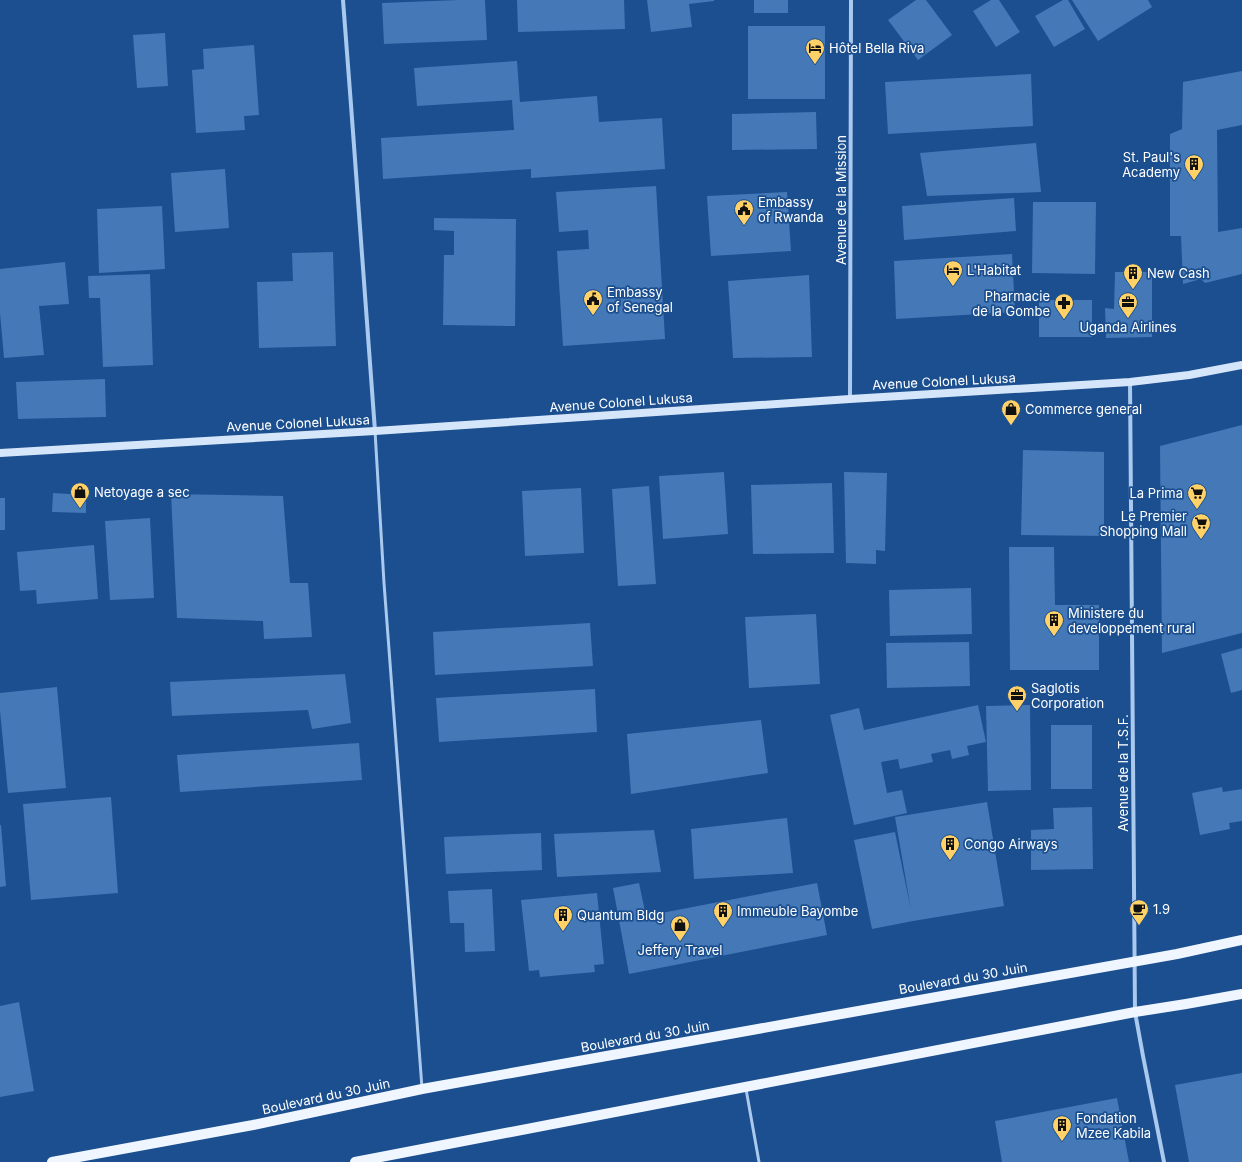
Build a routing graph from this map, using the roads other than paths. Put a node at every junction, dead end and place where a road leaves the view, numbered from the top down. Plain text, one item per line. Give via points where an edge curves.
1 (343, 0) edge
2 (851, 0) edge
3 (1242, 365) edge
4 (1130, 382) junction
5 (850, 399) junction
6 (375, 431) junction
7 (0, 453) edge
8 (1242, 940) edge
9 (1134, 960) junction
10 (1242, 994) edge
11 (1135, 1012) junction
12 (745, 1087) junction
13 (422, 1089) junction
14 (52, 1162) edge
15 (355, 1162) edge
16 (760, 1162) edge
17 (1164, 1162) edge

1 - 6 street
2 - 5 street, Avenue de la Mission
3 - 4 main road, Avenue Colonel Lukusa
4 - 5 main road, Avenue Colonel Lukusa
4 - 9 street, Avenue de la T.S.F.
5 - 6 main road, Avenue Colonel Lukusa
6 - 7 main road, Avenue Colonel Lukusa
6 - 13 lane
8 - 9 main road, Boulevard du 30 Juin
9 - 11 street, Avenue de la T.S.F.
9 - 13 main road, Boulevard du 30 Juin
10 - 11 main road
11 - 12 main road
11 - 17 street, Avenue de la T.S.F.
12 - 15 main road
12 - 16 lane
13 - 14 main road, Boulevard du 30 Juin via 253,1125

